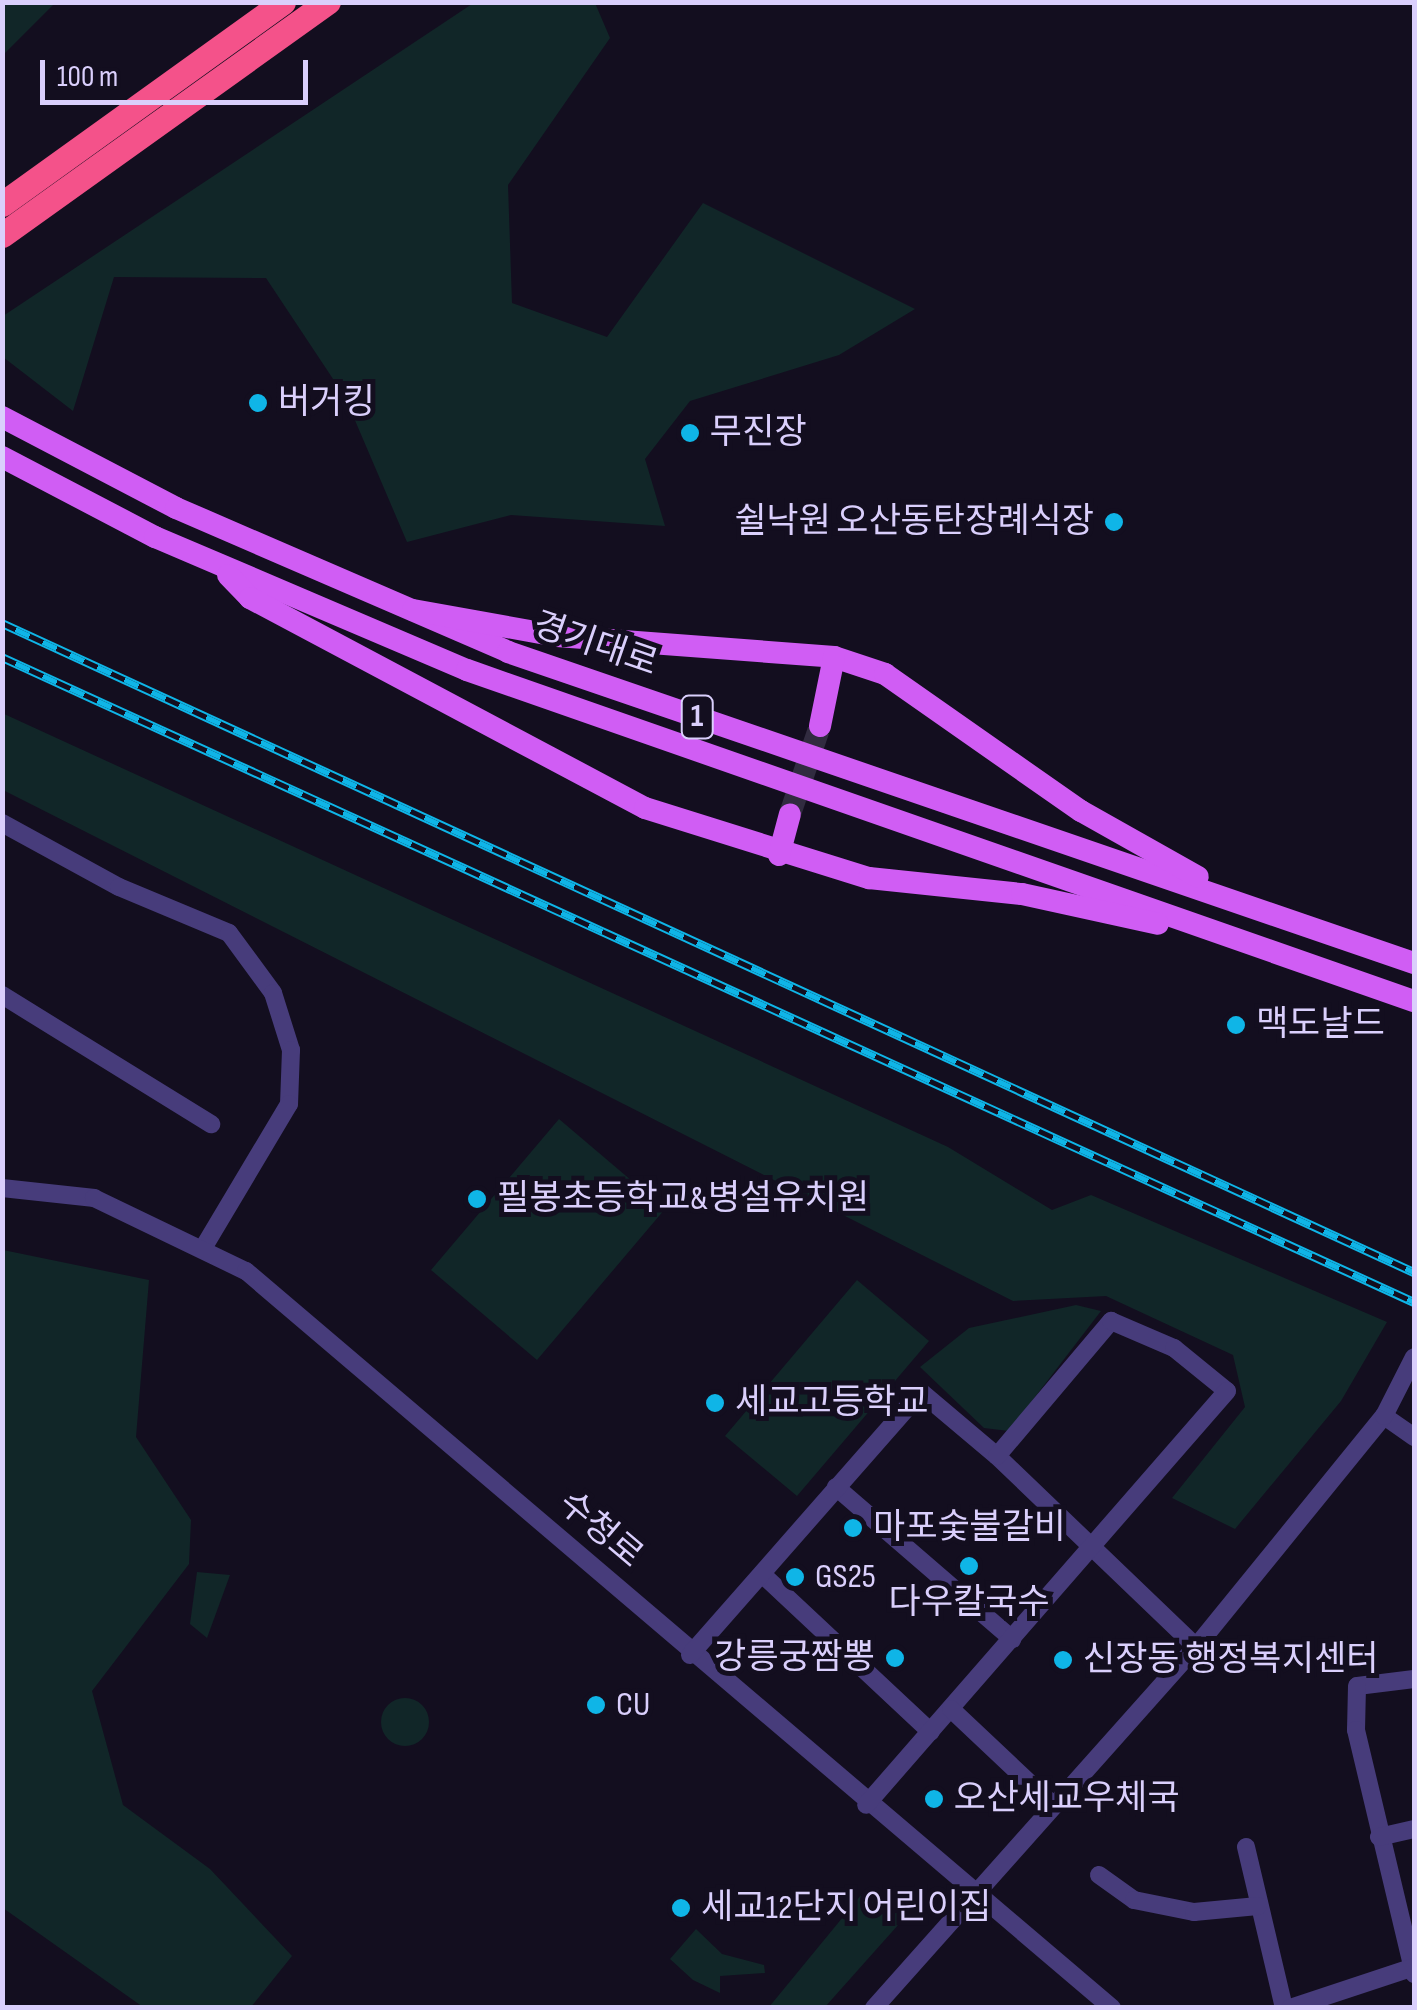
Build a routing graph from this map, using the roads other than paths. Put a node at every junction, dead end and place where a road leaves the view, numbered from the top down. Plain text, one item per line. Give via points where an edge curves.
1 (268, 2) edge
2 (283, 2) edge
3 (328, 2) edge
4 (162, 90) junction
5 (2, 204) edge
6 (2, 235) edge
7 (2, 417) edge
8 (2, 457) edge
9 (219, 566) junction
10 (405, 610) junction
11 (834, 657) junction
12 (820, 726) tunnel mouth
13 (790, 814) tunnel mouth
14 (2, 823) edge
15 (779, 855) junction
16 (1231, 897) junction
17 (1216, 932) junction
18 (1414, 963) edge
19 (2, 995) edge
20 (1414, 1002) edge
21 (211, 1124) dead end
22 (2, 1188) edge
23 (205, 1245) junction
24 (1414, 1356) edge
25 (1384, 1416) junction
26 (1414, 1437) edge
27 (997, 1456) junction
28 (836, 1488) junction
29 (1092, 1547) junction
30 (762, 1574) junction
31 (1012, 1639) junction
32 (1196, 1647) junction
33 (690, 1655) junction
34 (1414, 1679) edge
35 (951, 1709) junction
36 (931, 1732) junction
37 (866, 1805) junction
38 (1053, 1805) junction
39 (1414, 1829) edge
40 (1379, 1837) junction
41 (1246, 1847) dead end
42 (1099, 1875) dead end
43 (970, 1896) junction
44 (1258, 1906) junction
45 (1414, 1970) edge
46 (874, 2008) edge
47 (1112, 2008) edge
48 (1287, 2008) edge

1 - 4 highway
2 - 4 highway
3 - 6 highway
4 - 5 highway
7 - 10 main road, 경기대로 / 1 via 176,508
8 - 9 main road, 경기대로 / 1
9 - 15 main road via 250,598 531,740 586,780
9 - 17 main road, 경기대로 / 1 via 467,670
10 - 11 main road via 446,609 557,636
10 - 16 main road, 경기대로 / 1
11 - 12 main road
11 - 16 main road via 899,683 1081,811
13 - 15 main road
14 - 23 street via 119,888 228,933 274,994 292,1050 289,1104
15 - 17 main road
16 - 18 main road, 경기대로 / 1
17 - 20 main road, 경기대로 / 1
19 - 21 street
22 - 23 street, 수청로 via 94,1198
23 - 33 street, 수청로
24 - 25 street
25 - 26 street
25 - 32 street
27 - 28 street via 921,1392
27 - 29 street
27 - 29 street via 1111,1321 1174,1348 1227,1391
28 - 30 street
28 - 31 street
29 - 31 street
29 - 32 street
30 - 33 street
30 - 36 street
31 - 35 street
32 - 38 street
33 - 37 street, 수청로
34 - 40 street via 1357,1686
35 - 36 street
35 - 38 street
36 - 37 street
37 - 43 street, 수청로
38 - 43 street
39 - 40 street
40 - 45 street
41 - 44 street
42 - 44 street via 1149,1903 1194,1912
43 - 46 street
43 - 47 street, 수청로
44 - 48 street
45 - 48 street

